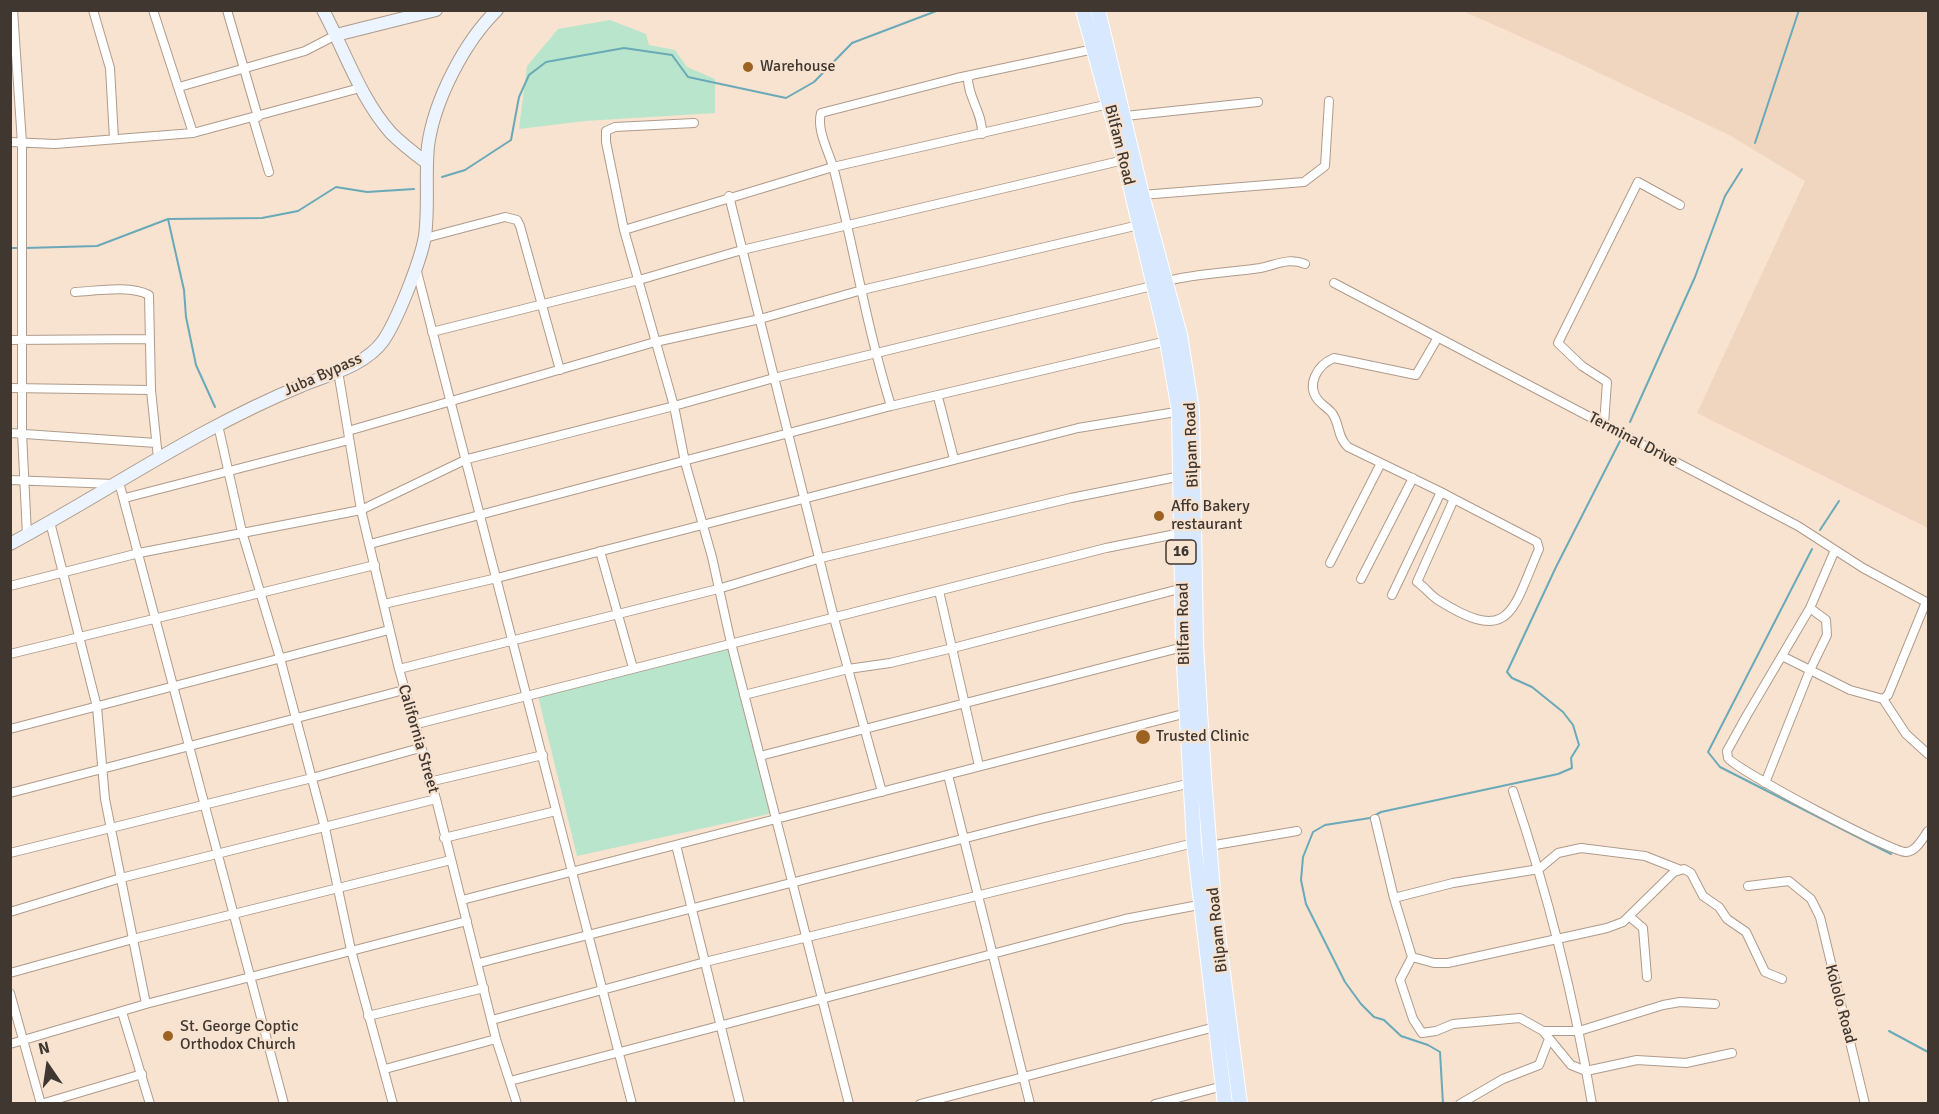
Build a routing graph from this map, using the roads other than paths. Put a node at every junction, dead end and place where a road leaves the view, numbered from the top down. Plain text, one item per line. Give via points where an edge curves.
1 (14, 10) edge
2 (93, 10) edge
3 (153, 10) edge
4 (227, 10) edge
5 (323, 10) edge
6 (436, 10) edge
7 (497, 10) edge
8 (1083, 10) edge
9 (1098, 10) edge
10 (336, 35) junction
11 (1094, 49) junction
12 (244, 67) junction
13 (969, 76) junction
14 (179, 87) junction
15 (360, 88) junction
16 (1329, 101) dead end
17 (1258, 102) dead end
18 (1109, 104) junction
19 (1125, 116) junction
20 (256, 117) junction
21 (694, 123) dead end
22 (193, 134) junction
23 (982, 134) junction
24 (114, 139) junction
25 (10, 142) edge
26 (22, 143) junction
27 (1124, 160) junction
28 (427, 163) junction
29 (834, 167) junction
30 (269, 172) dead end
31 (1142, 195) junction
32 (729, 196) junction
33 (1680, 205) dead end
34 (1139, 225) junction
35 (847, 226) junction
36 (624, 230) junction
37 (425, 238) junction
38 (742, 250) junction
39 (415, 264) junction
40 (1305, 264) dead end
41 (639, 280) junction
42 (1167, 281) junction
43 (1335, 283) dead end
44 (1152, 286) junction
45 (862, 290) junction
46 (75, 292) dead end
47 (540, 304) junction
48 (760, 319) junction
49 (432, 332) junction
50 (149, 339) junction
51 (1437, 339) junction
52 (10, 340) edge
53 (23, 340) junction
54 (1167, 341) junction
55 (655, 342) junction
56 (875, 353) junction
57 (560, 370) junction
58 (338, 371) junction
59 (774, 378) junction
60 (10, 388) edge
61 (23, 389) junction
62 (151, 390) junction
63 (938, 397) junction
64 (453, 401) junction
65 (674, 406) junction
66 (891, 406) junction
67 (1186, 410) junction
68 (1604, 424) junction
69 (218, 425) junction
70 (10, 433) edge
71 (22, 433) junction
72 (790, 434) junction
73 (348, 435) junction
74 (156, 443) junction
75 (158, 458) junction
76 (467, 459) junction
77 (954, 459) junction
78 (685, 462) junction
79 (1381, 463) junction
80 (228, 471) junction
81 (1181, 476) junction
82 (1413, 478) junction
83 (10, 480) edge
84 (24, 480) junction
85 (117, 483) junction
86 (1441, 492) junction
87 (804, 497) junction
88 (124, 498) junction
89 (1454, 499) junction
90 (361, 510) junction
91 (480, 516) junction
92 (50, 522) junction
93 (703, 524) junction
94 (242, 532) junction
95 (1181, 533) junction
96 (27, 535) junction
97 (12, 542) edge
98 (370, 544) junction
99 (1835, 550) junction
100 (600, 551) junction
101 (139, 553) junction
102 (820, 558) junction
103 (1330, 563) dead end
104 (375, 565) junction
105 (63, 572) junction
106 (497, 578) junction
107 (1361, 579) dead end
108 (10, 586) edge
109 (1183, 588) junction
110 (718, 589) junction
111 (939, 591) junction
112 (260, 593) junction
113 (1392, 595) dead end
114 (1927, 602) edge
115 (384, 604) junction
116 (1810, 608) junction
117 (617, 614) junction
118 (834, 618) junction
119 (157, 619) junction
120 (389, 630) junction
121 (78, 636) junction
122 (513, 640) junction
123 (730, 643) junction
124 (1183, 647) junction
125 (953, 648) junction
126 (10, 654) edge
127 (1782, 656) junction
128 (280, 658) junction
129 (633, 668) junction
130 (399, 669) junction
131 (848, 669) junction
132 (1810, 670) junction
133 (173, 686) junction
134 (404, 690) junction
135 (527, 694) junction
136 (744, 695) junction
137 (1883, 699) junction
138 (965, 705) junction
139 (97, 707) junction
140 (1187, 713) junction
141 (295, 719) junction
142 (413, 725) junction
143 (865, 728) junction
144 (10, 729) edge
145 (190, 747) junction
146 (420, 748) junction
147 (1929, 754) edge
148 (543, 755) junction
149 (760, 756) junction
150 (979, 766) junction
151 (103, 767) junction
152 (948, 775) junction
153 (312, 778) junction
154 (429, 782) junction
155 (1191, 783) junction
156 (1765, 783) junction
157 (1513, 791) dead end
158 (882, 792) junction
159 (10, 793) edge
160 (436, 799) junction
161 (206, 804) junction
162 (556, 811) junction
163 (776, 819) junction
164 (1375, 819) dead end
165 (111, 826) junction
166 (326, 828) junction
167 (1297, 831) dead end
168 (1929, 831) edge
169 (444, 837) junction
170 (965, 838) junction
171 (1194, 843) junction
172 (676, 844) junction
173 (1209, 846) junction
174 (10, 853) edge
175 (451, 860) junction
176 (1539, 869) junction
177 (1678, 869) junction
178 (573, 871) junction
179 (121, 878) junction
180 (793, 882) junction
181 (1748, 886) dead end
182 (339, 887) junction
183 (978, 894) junction
184 (1394, 898) junction
185 (462, 900) junction
186 (1208, 904) junction
187 (692, 908) junction
188 (10, 912) edge
189 (1629, 916) junction
190 (467, 921) junction
191 (588, 935) junction
192 (806, 936) junction
193 (133, 939) junction
194 (1558, 940) junction
195 (351, 950) junction
196 (993, 954) junction
197 (1412, 957) junction
198 (705, 962) junction
199 (479, 963) junction
200 (10, 973) edge
201 (1647, 977) dead end
202 (1782, 979) dead end
203 (484, 988) junction
204 (603, 992) junction
205 (10, 993) edge
206 (821, 999) junction
207 (146, 1004) junction
208 (1715, 1004) dead end
209 (122, 1012) junction
210 (368, 1016) junction
211 (492, 1020) junction
212 (721, 1025) junction
213 (1215, 1027) junction
214 (1579, 1030) junction
215 (1543, 1031) junction
216 (496, 1039) junction
217 (1550, 1039) junction
218 (22, 1041) junction
219 (10, 1044) edge
220 (620, 1052) junction
221 (1732, 1053) dead end
222 (385, 1069) junction
223 (1586, 1071) junction
224 (142, 1074) junction
225 (1023, 1077) junction
226 (510, 1081) junction
227 (1222, 1086) junction
228 (41, 1104) edge
229 (150, 1104) edge
230 (284, 1104) edge
231 (393, 1104) edge
232 (516, 1104) edge
233 (632, 1104) edge
234 (741, 1104) edge
235 (849, 1104) edge
236 (920, 1104) edge
237 (1030, 1104) edge
238 (1155, 1104) edge
239 (1225, 1104) edge
240 (1240, 1104) edge
241 (1460, 1104) edge
242 (1592, 1104) edge
243 (1865, 1104) edge

1 - 26 street
2 - 24 street via 110,68
3 - 14 street
4 - 12 street
5 - 10 main road
6 - 10 main road
7 - 28 main road, Juba Bypass via 467,47 443,97 432,125
8 - 11 main road, Bilfam Road / 16
9 - 19 main road, Bilpam Road / 16
10 - 12 street via 305,51
10 - 15 main road
11 - 13 street
11 - 18 main road, Bilfam Road / 16
12 - 14 street
12 - 20 street
13 - 23 street via 968,88 983,123
13 - 29 street via 821,113 820,124
14 - 22 street
15 - 20 street
15 - 28 main road via 392,133
16 - 31 street via 1325,166 1304,182
17 - 19 street
18 - 23 street
18 - 27 main road, Bilfam Road / 16
19 - 31 main road, Bilpam Road / 16
20 - 22 street
20 - 30 street
21 - 36 street via 615,127 606,131
22 - 24 street
23 - 29 street
24 - 26 street
25 - 26 street
26 - 53 street
27 - 34 main road, Bilfam Road / 16
27 - 35 street
28 - 37 main road, Juba Bypass
29 - 32 street
29 - 35 street
31 - 42 main road, Bilpam Road / 16
32 - 36 street
32 - 38 street
33 - 68 street via 1638,182 1558,343 1582,366 1607,382
34 - 44 main road, Bilfam Road / 16
34 - 45 street
35 - 38 street
35 - 45 street
36 - 41 street
37 - 39 main road, Juba Bypass
37 - 47 street via 514,218 520,226
38 - 41 street
38 - 48 street
39 - 49 street
39 - 58 main road, Juba Bypass via 407,291 382,342 356,363
40 - 42 street via 1288,260
41 - 47 street
41 - 55 street
42 - 67 main road, Bilpam Road / 16 via 1187,368
43 - 51 street, Terminal Drive
44 - 54 main road, Bilfam Road / 16
44 - 56 street
45 - 48 street
45 - 56 street
46 - 50 street via 125,290 149,295
47 - 49 street
47 - 57 street
48 - 55 street
48 - 59 street
49 - 64 street
50 - 53 street
50 - 62 street
51 - 68 street, Terminal Drive
51 - 79 street via 1416,375 1340,358 1329,360 1314,376 1314,393 1333,414 1341,440
52 - 53 street
53 - 61 street
54 - 63 street
54 - 67 main road, Bilfam Road / 16
55 - 57 street
55 - 65 street
56 - 59 street
56 - 66 street
57 - 64 street
58 - 69 main road, Juba Bypass
58 - 73 street, California Street
59 - 65 street
59 - 72 street
60 - 61 street
61 - 62 street
61 - 71 street
62 - 74 street
63 - 66 street
63 - 77 street
64 - 73 street
64 - 76 street
65 - 76 street
65 - 78 street
66 - 72 street
67 - 77 street via 1078,428
67 - 81 main road, Bilfam Road / 16
67 - 173 main road, Bilpam Road / 16
68 - 99 street, Terminal Drive via 1798,526
69 - 75 main road, Juba Bypass
69 - 80 street
70 - 71 street
71 - 74 street
71 - 84 street
72 - 78 street
72 - 87 street
73 - 80 street
73 - 90 street, California Street
74 - 75 street
75 - 85 main road, Juba Bypass
76 - 90 street
76 - 91 street
77 - 87 street
78 - 91 street
78 - 93 street
79 - 82 street
79 - 103 street
80 - 88 street
80 - 94 street
81 - 95 main road, Bilfam Road / 16
81 - 102 street
82 - 86 street
82 - 107 street
83 - 84 street
84 - 85 street
84 - 96 street
85 - 88 street
85 - 92 main road, Juba Bypass
86 - 89 street
86 - 113 street
87 - 93 street
87 - 102 street
88 - 101 street
89 - 89 street via 1417,582 1441,602 1487,622 1497,621 1506,616 1518,595 1539,545
90 - 94 street
90 - 98 street, California Street
91 - 98 street
91 - 106 street
92 - 96 main road, Juba Bypass
92 - 105 street
93 - 100 street
93 - 110 street
94 - 101 street
94 - 112 street
95 - 109 main road, Bilfam Road / 16
95 - 111 street
96 - 97 main road, Juba Bypass
98 - 104 street, California Street
99 - 114 street, Terminal Drive
99 - 116 street
100 - 106 street
100 - 117 street
101 - 105 street
101 - 119 street
102 - 110 street
102 - 118 street
104 - 112 street
104 - 115 street, California Street
105 - 108 street
105 - 121 street
106 - 115 street
106 - 122 street
109 - 124 main road, Bilfam Road / 16
109 - 125 street
110 - 117 street
110 - 123 street
111 - 118 street
111 - 125 street
112 - 119 street
112 - 128 street
114 - 137 street
115 - 120 street, California Street
116 - 127 street
116 - 132 street via 1823,615 1828,624 1827,635
117 - 122 street
117 - 129 street
118 - 123 street
118 - 131 street
119 - 121 street
119 - 133 street
120 - 128 street
120 - 130 street, California Street
121 - 126 street
121 - 139 street
122 - 130 street
122 - 135 street
123 - 129 street
123 - 136 street
124 - 138 street
124 - 140 main road, Bilfam Road / 16
125 - 131 street
125 - 138 street
127 - 132 street
127 - 156 street via 1727,752 1731,763
128 - 133 street
128 - 141 street
129 - 135 street
130 - 134 street, California Street
131 - 136 street
131 - 143 street
132 - 137 street via 1850,690
132 - 156 street
133 - 139 street
133 - 145 street
134 - 141 street
134 - 142 street, California Street
135 - 142 street
135 - 148 street
136 - 149 street
137 - 147 street via 1906,734
138 - 143 street
138 - 150 street
139 - 144 street
139 - 151 street
140 - 150 street
140 - 155 main road, Bilfam Road / 16
141 - 145 street
141 - 153 street
142 - 146 street, California Street
143 - 149 street
143 - 158 street
145 - 151 street
145 - 161 street
146 - 153 street
146 - 154 street, California Street
148 - 154 street
148 - 162 street
149 - 163 street
150 - 152 street
151 - 159 street
151 - 165 street
152 - 158 street
152 - 170 street
153 - 161 street
153 - 166 street
154 - 160 street, California Street
155 - 170 street
155 - 171 main road, Bilfam Road / 16
156 - 168 street via 1904,853 1912,851
157 - 176 street
158 - 163 street
160 - 166 street
160 - 169 street, California Street
161 - 165 street
161 - 230 street
162 - 169 street
162 - 178 street
163 - 172 street
163 - 180 street
164 - 184 street
165 - 174 street
165 - 179 street
166 - 179 street
166 - 182 street
167 - 173 street
169 - 175 street, California Street
170 - 180 street
170 - 183 street
171 - 183 street
171 - 186 main road, Bilfam Road / 16
172 - 178 street
172 - 187 street
173 - 186 main road, Bilpam Road / 16
175 - 182 street
175 - 185 street, California Street
176 - 177 street via 1558,854 1581,848 1646,856
176 - 184 street via 1453,883
176 - 194 street
177 - 189 street
177 - 202 street via 1690,873 1703,896 1746,932 1766,972
178 - 185 street
178 - 191 street
179 - 188 street
179 - 193 street
180 - 187 street
180 - 192 street
181 - 243 street, Kololo Road via 1789,881 1816,905
182 - 193 street
182 - 195 street
183 - 192 street
183 - 196 street
184 - 197 street
185 - 190 street, California Street
186 - 196 street via 1125,919
186 - 213 main road, Bilfam Road / 16
186 - 240 main road, Bilpam Road / 16
187 - 191 street
187 - 198 street
189 - 194 street via 1607,928
189 - 201 street via 1643,928
190 - 195 street
190 - 199 street, California Street
191 - 199 street
191 - 204 street
192 - 198 street
192 - 206 street
193 - 200 street
193 - 207 street
194 - 197 street via 1448,963
194 - 214 street
195 - 207 street
195 - 210 street
196 - 206 street
196 - 225 street
197 - 215 street via 1400,980 1407,1007 1422,1033 1453,1024 1509,1018 1529,1022
198 - 204 street
198 - 212 street
199 - 203 street, California Street
203 - 210 street
203 - 211 street, California Street
204 - 211 street
204 - 220 street
205 - 218 street
206 - 212 street
206 - 235 street
207 - 209 street
208 - 214 street via 1663,1005
209 - 218 street
209 - 224 street
210 - 222 street
211 - 216 street, California Street
212 - 220 street
212 - 234 street
213 - 225 street
213 - 227 main road, Bilfam Road / 16
214 - 215 street
214 - 223 street
215 - 217 street
216 - 222 street
216 - 226 street, California Street
217 - 223 street via 1571,1065
217 - 241 street via 1539,1065 1503,1079
218 - 219 street
218 - 228 street
220 - 226 street
220 - 233 street
221 - 223 street via 1686,1063 1637,1060
222 - 231 street
223 - 242 street
224 - 228 street
224 - 229 street
225 - 236 street
225 - 237 street
226 - 232 street, California Street
227 - 238 street
227 - 239 main road, Bilfam Road / 16

